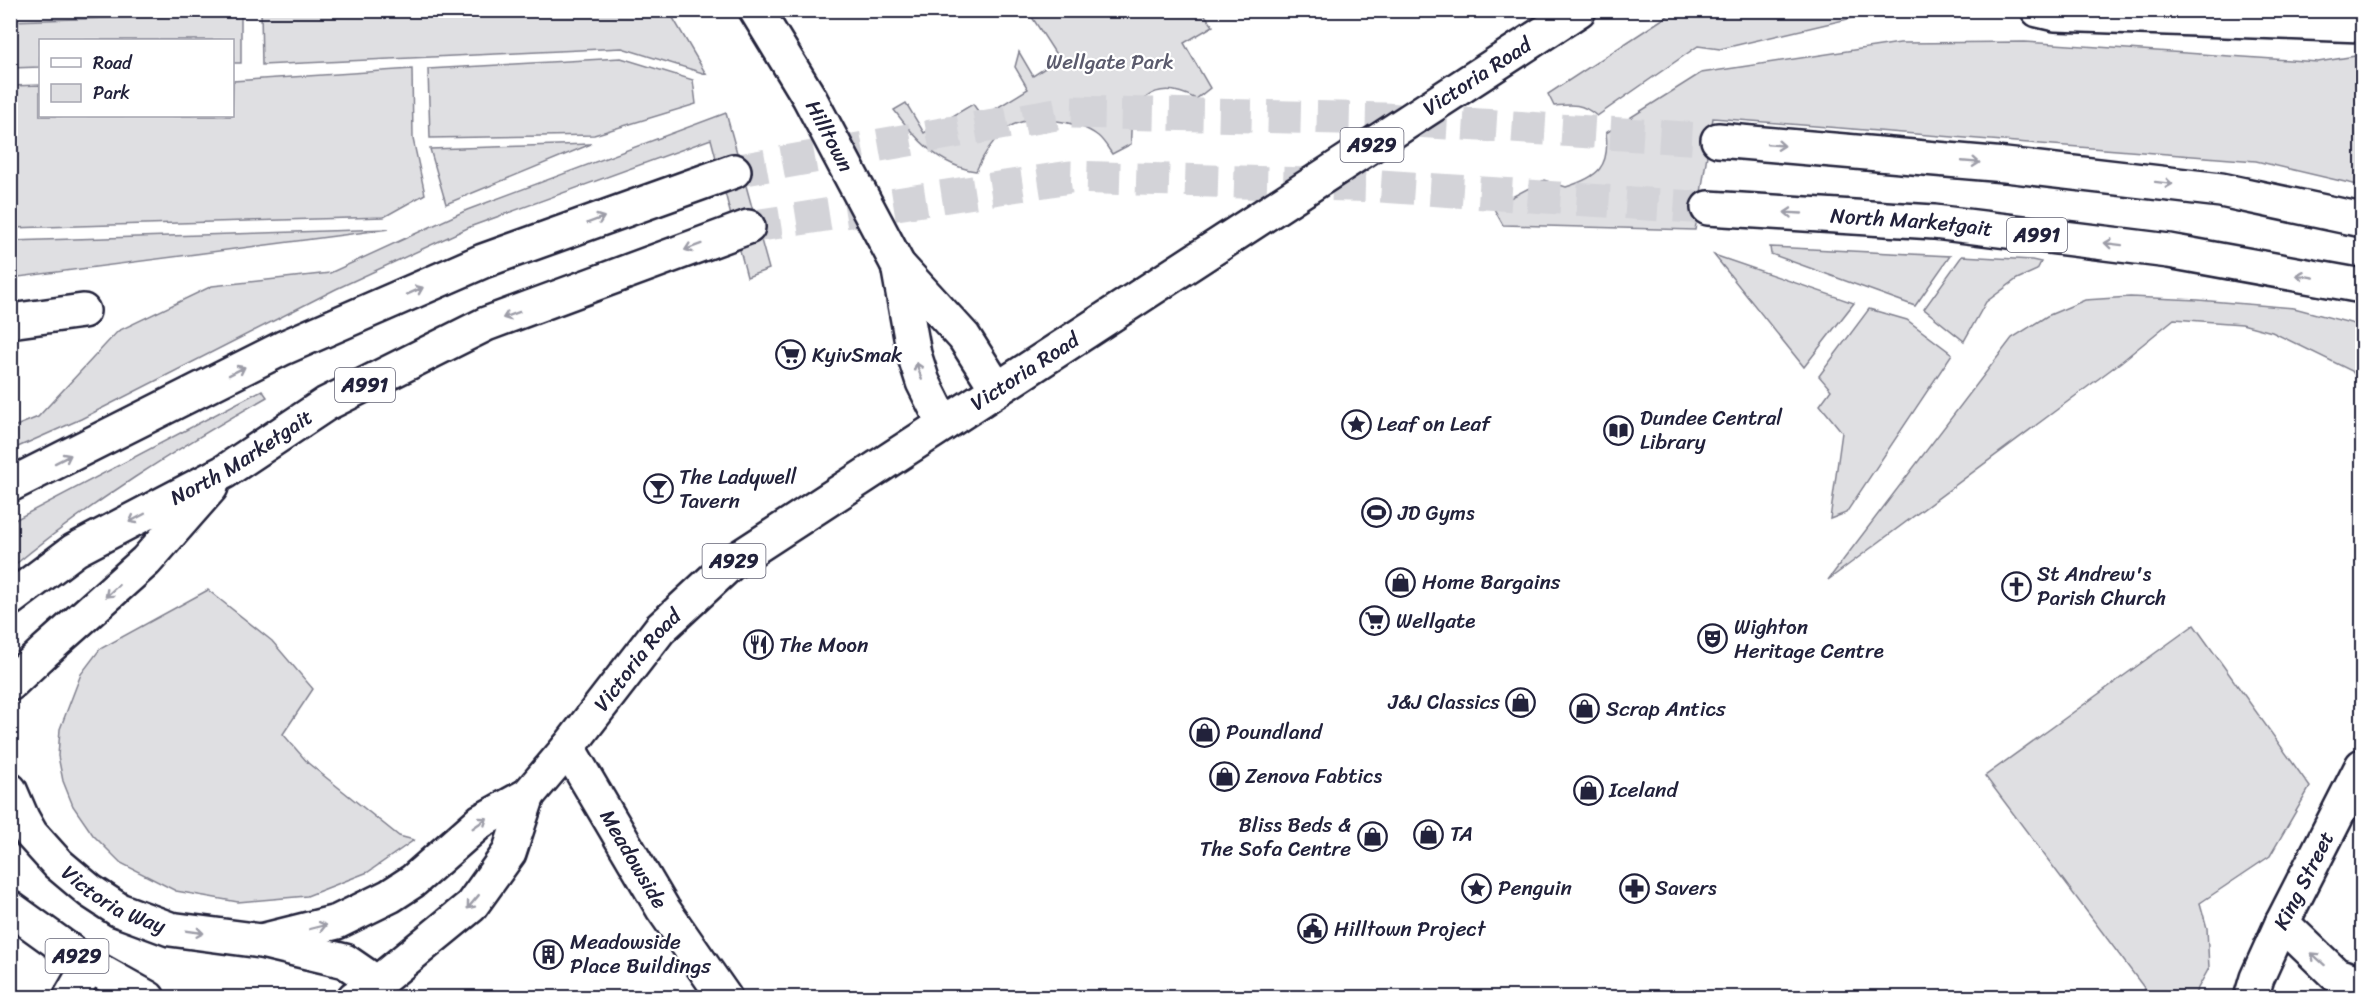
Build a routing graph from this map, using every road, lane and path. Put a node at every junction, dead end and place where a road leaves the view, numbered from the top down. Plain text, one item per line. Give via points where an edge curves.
1 (756, 10) edge
2 (1579, 10) edge
3 (2038, 10) edge
4 (2362, 25) edge
5 (1718, 140) tunnel mouth
6 (734, 171) tunnel mouth
7 (1708, 208) tunnel mouth
8 (2362, 220) edge
9 (748, 227) tunnel mouth
10 (898, 265) junction
11 (2362, 286) edge
12 (83, 311) dead end
13 (10, 321) edge
14 (997, 389) junction
15 (944, 424) junction
16 (224, 472) junction
17 (10, 485) edge
18 (10, 599) edge
19 (10, 684) edge
20 (568, 748) junction
21 (2362, 766) edge
22 (10, 790) edge
23 (528, 795) junction
24 (10, 909) edge
25 (2282, 923) junction
26 (261, 941) junction
27 (89, 965) junction
28 (2362, 982) edge
29 (372, 993) edge
30 (70, 998) edge
31 (148, 998) edge
32 (725, 998) edge
33 (2251, 998) edge

1 - 10 main road, Hilltown via 809,97
2 - 14 main road, Victoria Road / A929
3 - 4 main road via 2055,14
5 -> 8 main road via 2005,165 2221,190
17 -> 6 main road via 283,348 472,265
11 -> 7 main road, North Marketgait / A991 via 2169,251 1934,222
9 -> 16 main road, North Marketgait / A991 via 486,324 326,404
10 - 14 main road, Hilltown via 964,337
15 -> 10 main road, Hilltown via 914,354
12 - 13 main road
14 - 15 main road, Victoria Road / A929
15 - 20 main road, Victoria Road / A929 via 731,562 660,629
16 -> 18 main road, North Marketgait / A991 via 75,550
16 -> 19 main road via 146,561
20 - 23 main road, Victoria Road / A929
20 - 32 main road, Meadowside via 663,909
21 - 25 main road, King Street
22 -> 26 main road, Victoria Way / A929 via 31,834 44,849 90,891 119,910 170,929
26 -> 23 main road, Victoria Road / A929 via 337,922 390,896 482,821
23 -> 29 main road, Victoria Road / A929 via 509,853 471,906
24 - 27 main road, A929
28 -> 25 main road via 2336,975
25 - 33 main road, King Street
26 - 29 main road, Victoria Way via 345,961
27 - 30 main road
27 - 31 main road, A929

